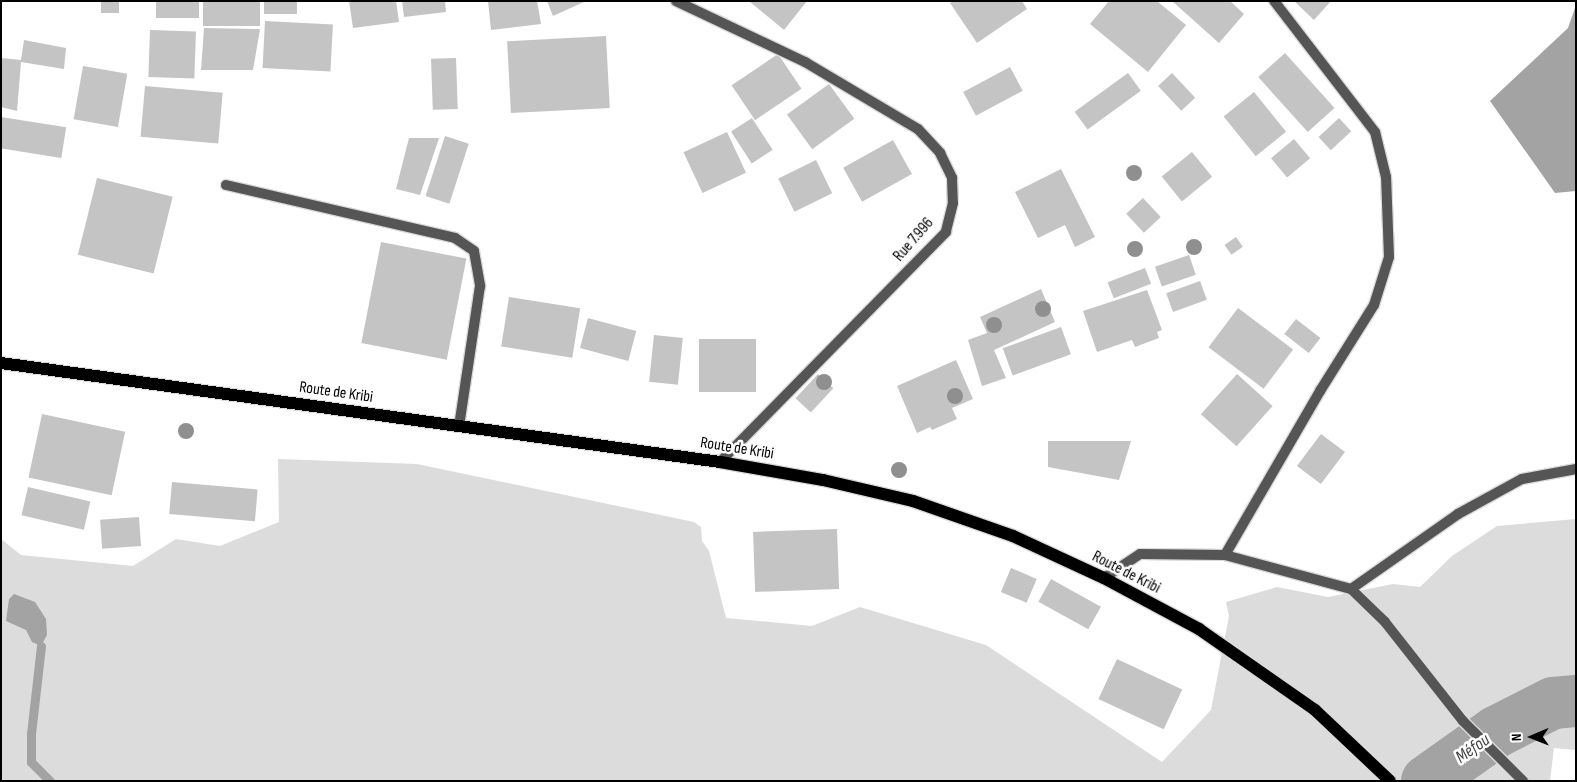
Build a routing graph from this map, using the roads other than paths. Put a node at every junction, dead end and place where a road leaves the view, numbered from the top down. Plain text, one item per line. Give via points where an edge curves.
1 (676, 1) edge
2 (1274, 1) edge
3 (226, 185) dead end
4 (1, 363) edge
5 (459, 426) junction
6 (720, 462) junction
7 (1576, 469) edge
8 (1225, 555) junction
9 (1104, 578) junction
10 (1351, 589) junction
11 (1390, 781) edge
12 (1523, 781) edge

1 - 6 street, Rue 7.996 via 805,62 918,128 940,153 952,178 953,203 946,232
2 - 8 street via 1375,132 1386,177 1389,257 1374,305
3 - 5 street via 455,238 474,251 480,286
4 - 5 main road, Route de Kribi
5 - 6 main road, Route de Kribi
6 - 9 main road, Route de Kribi via 823,480 913,501 1013,536
7 - 10 street via 1514,483 1458,514
8 - 9 street via 1140,554
8 - 10 street
9 - 11 main road, Route de Kribi via 1199,629 1315,710
10 - 12 street via 1385,622 1464,721

